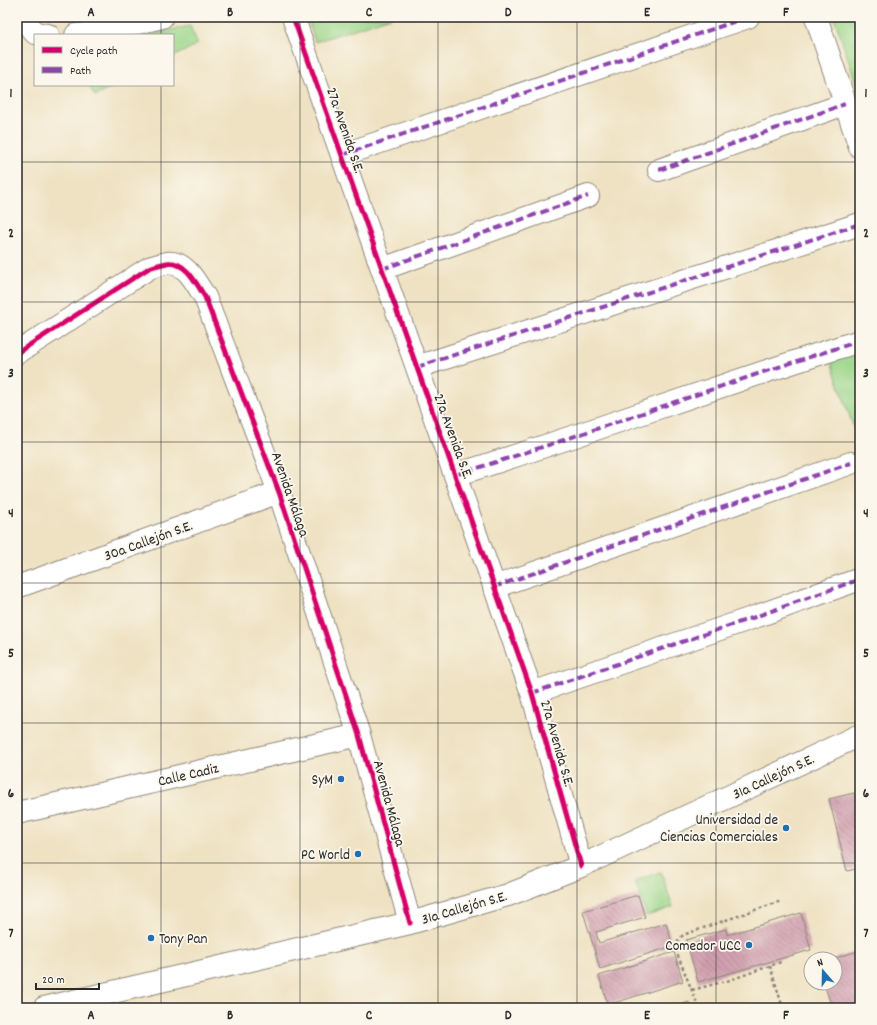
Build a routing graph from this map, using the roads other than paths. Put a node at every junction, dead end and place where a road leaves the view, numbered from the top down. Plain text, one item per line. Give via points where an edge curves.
1 (22, 17) edge
2 (162, 17) edge
3 (294, 17) edge
4 (748, 17) edge
5 (816, 17) edge
6 (42, 34) edge
7 (86, 34) edge
8 (845, 104) junction
9 (860, 147) edge
10 (342, 156) junction
11 (659, 170) dead end
12 (588, 196) dead end
13 (860, 224) edge
14 (382, 269) junction
15 (860, 341) edge
16 (17, 353) edge
17 (417, 367) junction
18 (850, 463) dead end
19 (455, 476) junction
20 (279, 492) junction
21 (860, 579) edge
22 (17, 587) edge
23 (494, 587) junction
24 (532, 693) junction
25 (360, 735) junction
26 (860, 735) edge
27 (17, 813) edge
28 (581, 866) junction
29 (410, 923) junction
30 (44, 1008) edge

1 - 6 street via 35,33
2 - 7 street
3 - 10 street, 27a Avenida S.E.
4 - 10 street
5 - 8 street
8 - 9 street
8 - 11 street
10 - 14 street, 27a Avenida S.E.
12 - 14 street
13 - 17 street
14 - 17 street, 27a Avenida S.E.
15 - 19 street
16 - 20 street, Avenida Málaga via 149,268 168,263 184,267 205,297
17 - 19 street, 27a Avenida S.E.
18 - 23 street
19 - 23 street, 27a Avenida S.E.
20 - 22 street, 30a Callejón S.E.
20 - 25 street, Avenida Málaga
21 - 24 street
23 - 24 street, 27a Avenida S.E.
24 - 28 street, 27a Avenida S.E.
25 - 27 street, Calle Cadiz
25 - 29 street, Avenida Málaga
26 - 28 street, 31a Callejón S.E.
28 - 29 street, 31a Callejón S.E. via 508,895
29 - 30 street, 31a Callejón S.E.

